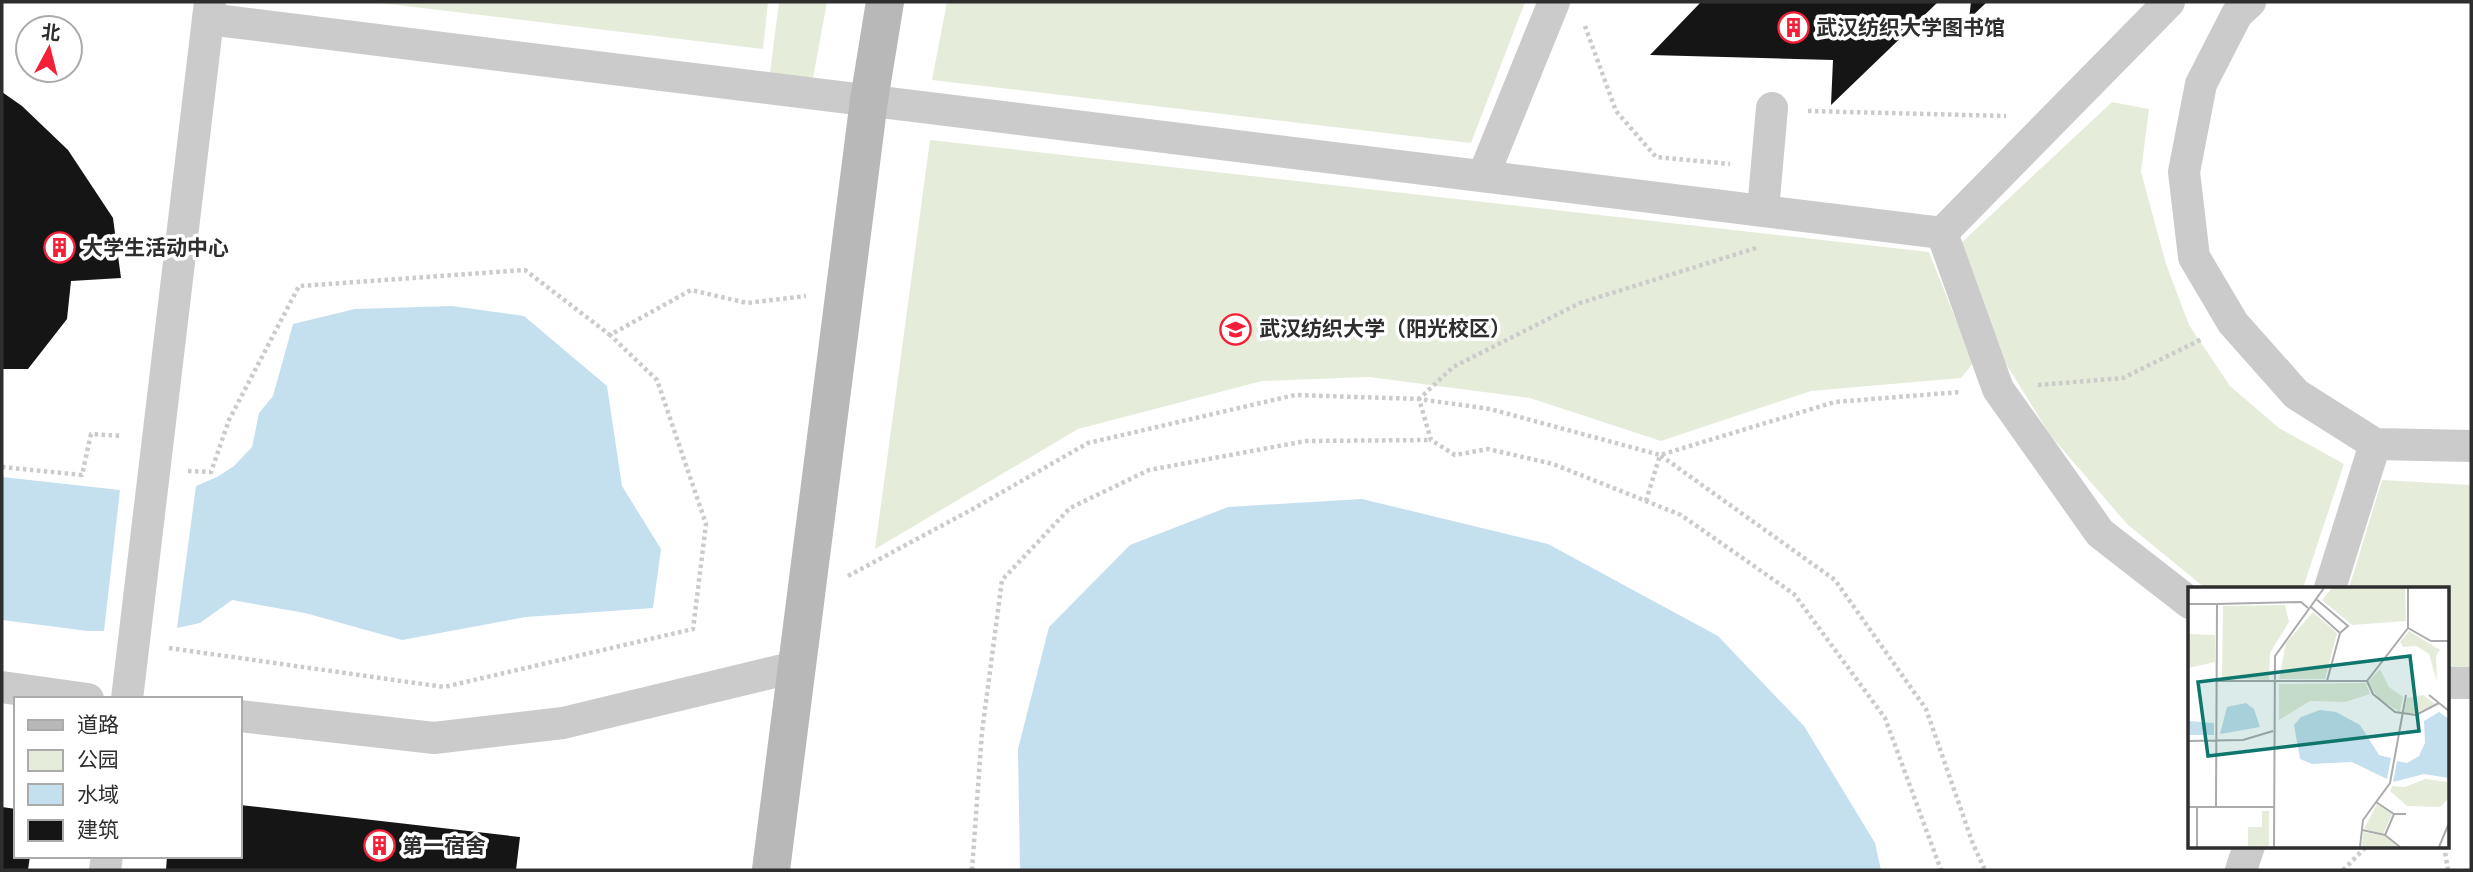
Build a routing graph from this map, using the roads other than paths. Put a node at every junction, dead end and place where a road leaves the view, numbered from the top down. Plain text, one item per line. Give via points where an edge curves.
1 (885, 2) edge
2 (2169, 2) edge
3 (2250, 2) edge
4 (1567, 8) edge
5 (209, 10) edge
6 (869, 100) junction
7 (1788, 109) road end
8 (1484, 174) junction
9 (1763, 210) junction
10 (1942, 233) junction
11 (2375, 444) junction
12 (2471, 446) edge
13 (2331, 587) edge
14 (2188, 602) edge
15 (795, 667) junction
16 (2448, 682) edge
17 (2471, 683) edge
18 (2, 687) edge
19 (74, 697) edge
20 (127, 697) edge
21 (242, 716) edge
22 (2248, 848) edge
23 (771, 870) edge
24 (2241, 870) edge

1 - 6 main road
2 - 10 street
3 - 11 street via 2237,14 2201,84 2185,173 2194,257 2233,323 2296,394
4 - 8 street
5 - 6 street
5 - 20 street
6 - 8 street
6 - 15 main road
7 - 9 street
8 - 9 street
9 - 10 street
10 - 14 street via 1998,388 2100,533
11 - 12 street
11 - 13 street
15 - 21 street via 563,723 435,738
15 - 23 main road
16 - 17 street
18 - 19 street
22 - 24 street

